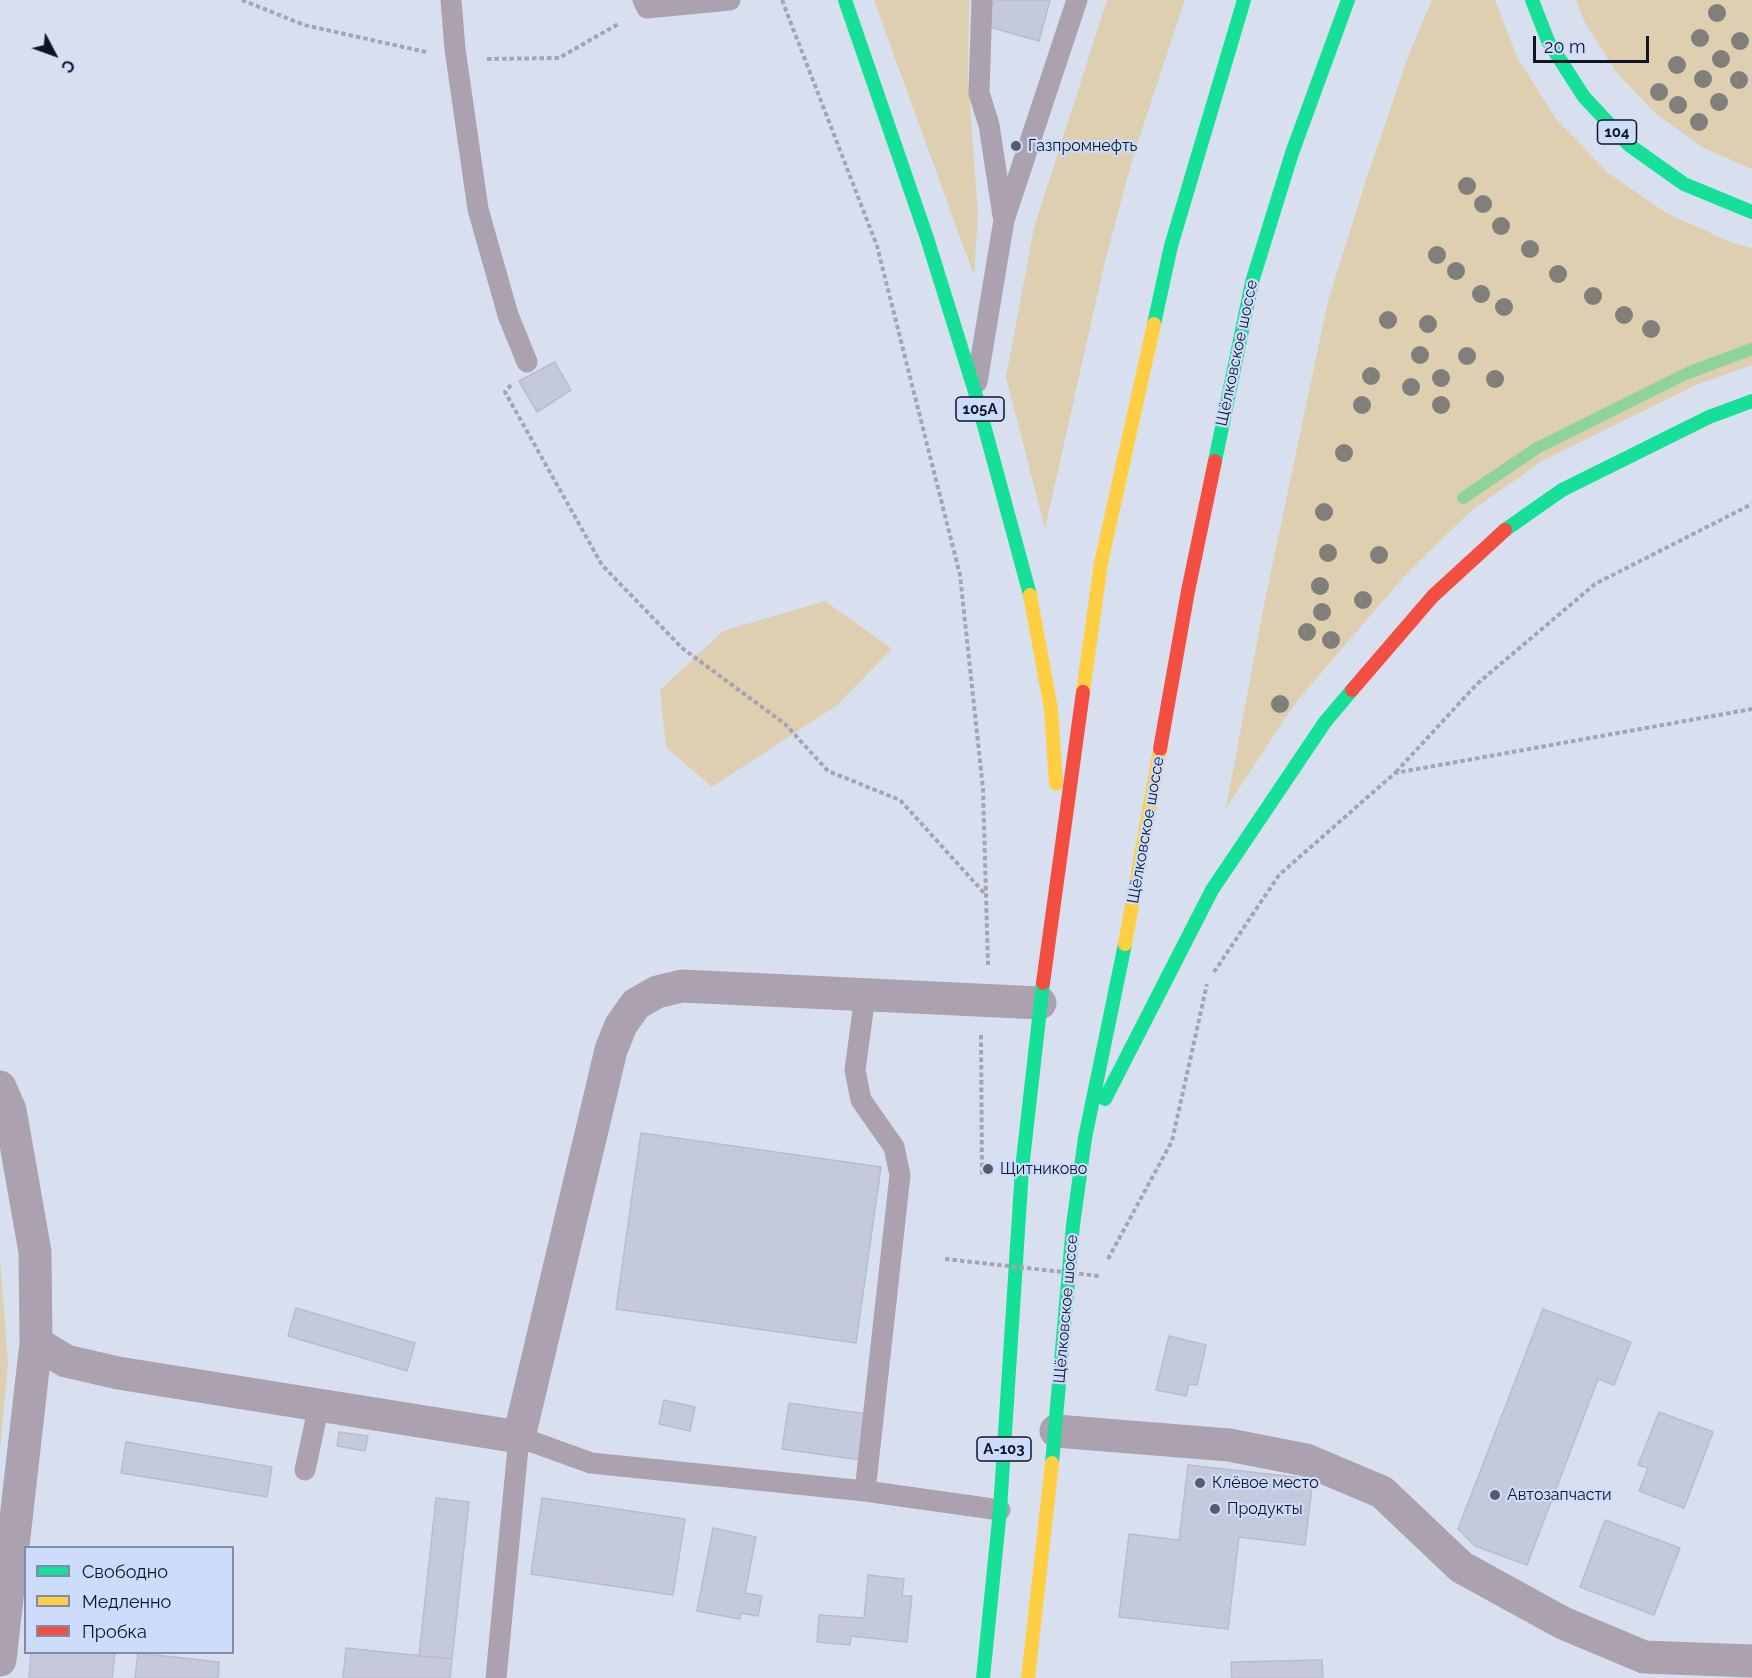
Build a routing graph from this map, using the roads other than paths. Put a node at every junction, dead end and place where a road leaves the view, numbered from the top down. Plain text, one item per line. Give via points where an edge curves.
1 (451, 0) edge
2 (730, 0) edge
3 (845, 0) edge
4 (982, 0) edge
5 (1077, 0) edge
6 (1244, 0) edge
7 (1348, 0) edge
8 (1532, 0) edge
9 (645, 4) edge
10 (1752, 212) edge
11 (1004, 220) junction
12 (527, 362) road end
13 (975, 392) junction
14 (1752, 401) edge
15 (1060, 853) junction
16 (865, 996) junction
17 (1040, 1004) junction
18 (0, 1087) edge
19 (1085, 1138) junction
20 (36, 1343) junction
21 (318, 1405) junction
22 (1056, 1431) junction
23 (519, 1437) junction
24 (305, 1470) dead end
25 (865, 1491) junction
26 (1000, 1510) junction
27 (0, 1660) edge
28 (1742, 1667) edge
29 (496, 1678) edge
30 (982, 1678) edge
31 (1028, 1678) edge

1 - 12 lane via 478,209 508,315
2 - 9 lane
3 - 13 main road, 105A
4 - 11 lane via 979,93
5 - 11 lane
6 - 15 main road via 1171,246 1101,562
7 - 19 main road, Щёлковское шоссе / А-103 via 1292,153 1252,282 1188,591 1130,920
8 - 10 main road, 104 via 1548,41 1584,97 1629,145 1684,183
11 - 13 lane
13 - 15 main road, 105A via 1027,582 1047,686
14 - 19 main road via 1709,417 1562,490 1494,537 1433,596 1325,722 1212,890
15 - 17 main road, А-103
16 - 17 street
16 - 23 street via 682,986 657,992 636,1004 621,1025 611,1050
16 - 25 lane via 855,1070 861,1100 894,1147 900,1175
17 - 26 main road, А-103 via 1017,1219
18 - 20 street via 10,1110 35,1252
19 - 22 main road, Щёлковское шоссе / А-103 via 1073,1225
20 - 21 street via 66,1361 118,1374
20 - 27 street
21 - 23 street
21 - 24 lane
22 - 28 street via 1229,1445 1306,1460 1382,1492 1461,1567 1563,1623 1644,1657
22 - 31 main road, Щёлковское шоссе / А-103
23 - 25 lane via 591,1463
23 - 29 lane
25 - 26 lane
26 - 30 main road, А-103

